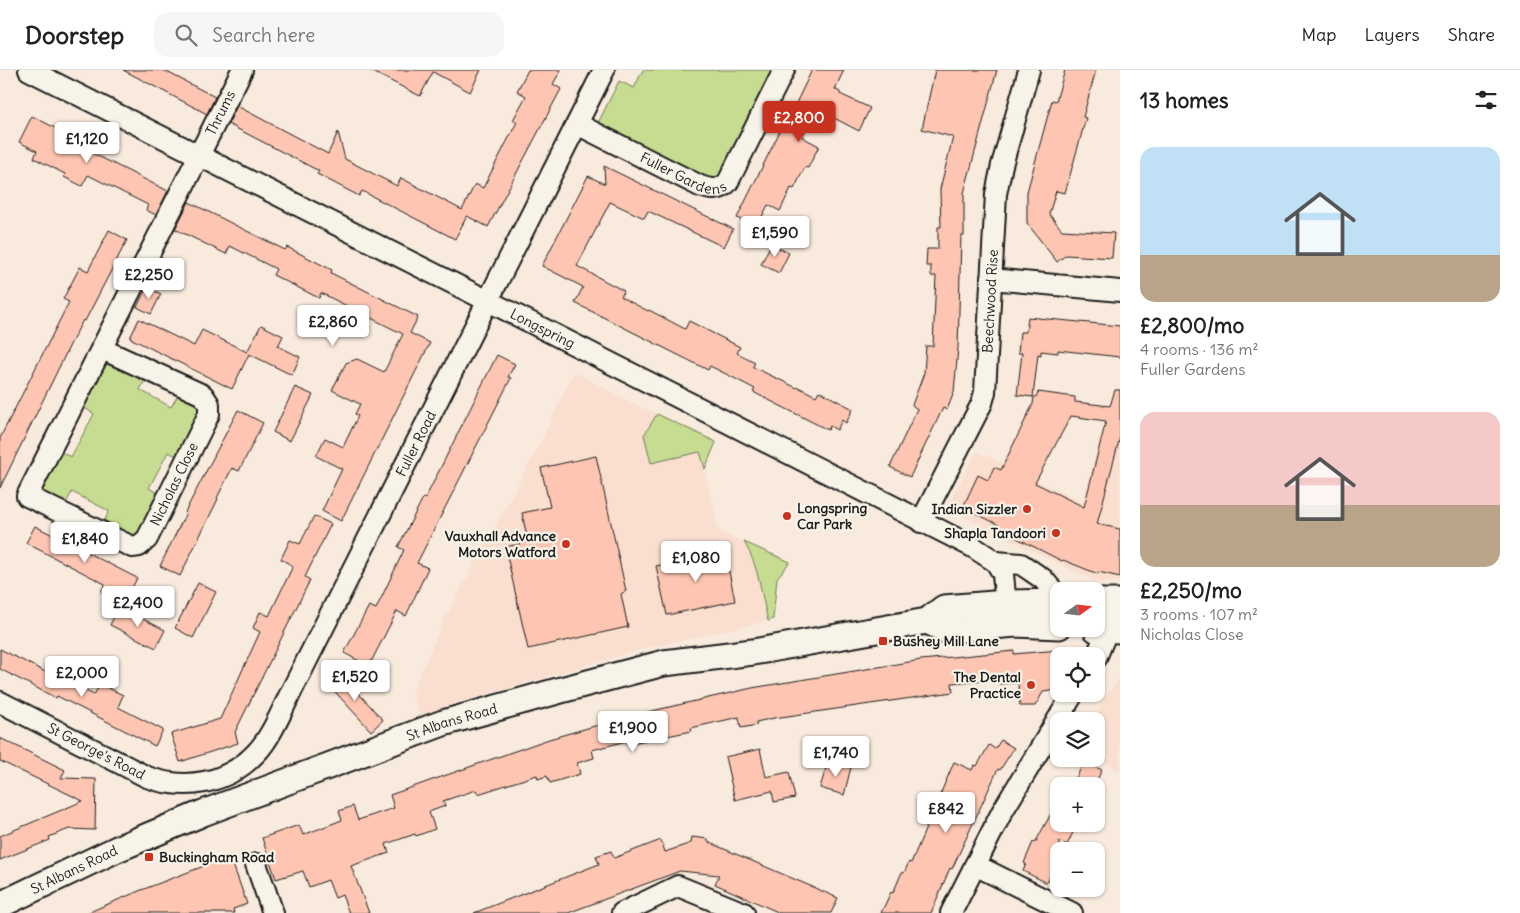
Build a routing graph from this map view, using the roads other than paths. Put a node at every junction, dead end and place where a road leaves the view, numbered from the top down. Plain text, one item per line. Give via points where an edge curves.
1 (29, 70) edge
2 (242, 70) edge
3 (604, 70) edge
4 (784, 70) edge
5 (1029, 70) edge
6 (577, 124) junction
7 (198, 156) junction
8 (991, 279) junction
9 (1120, 291) edge
10 (487, 301) junction
11 (102, 349) junction
12 (921, 522) junction
13 (996, 562) junction
14 (1050, 588) edge
15 (1050, 602) edge
16 (1110, 602) edge
17 (1007, 614) junction
18 (1050, 624) edge
19 (1108, 629) edge
20 (1101, 647) edge
21 (0, 702) edge
22 (1068, 702) edge
23 (196, 784) joint
24 (256, 864) dead end
25 (975, 865) junction
26 (0, 905) edge
27 (272, 913) edge
28 (622, 913) edge
29 (744, 913) edge
30 (951, 913) edge
31 (1072, 913) edge

1 - 7 street, Longspring
2 - 7 street, Thrums
3 - 6 street, Fuller Road
4 - 6 street, Fuller Gardens via 728,182 717,189 700,186
5 - 8 street, Beechwood Rise via 996,194
6 - 10 street, Fuller Road
7 - 10 street, Longspring
7 - 11 street, Nicholas Close
8 - 9 street
8 - 12 street, Beechwood Rise via 982,403
10 - 12 street, Longspring
10 - 23 street, Fuller Road via 266,741 234,771
11 - 11 street, Nicholas Close via 27,496 132,547 138,546 147,539 208,414 209,404 203,395
12 - 13 street, Longspring
13 - 14 street via 1021,564 1043,579
13 - 17 street via 1003,574
15 - 17 main road, St Albans Road
16 - 19 street
17 - 18 main road, St Albans Road
17 - 26 main road, St Albans Road via 944,608 926,621 753,652 664,663 443,723 117,848
19 - 20 street
21 - 23 street, St George's Road via 147,777
22 - 25 street via 1002,812
24 - 27 street
25 - 30 street
25 - 31 street
28 - 29 street via 678,886

